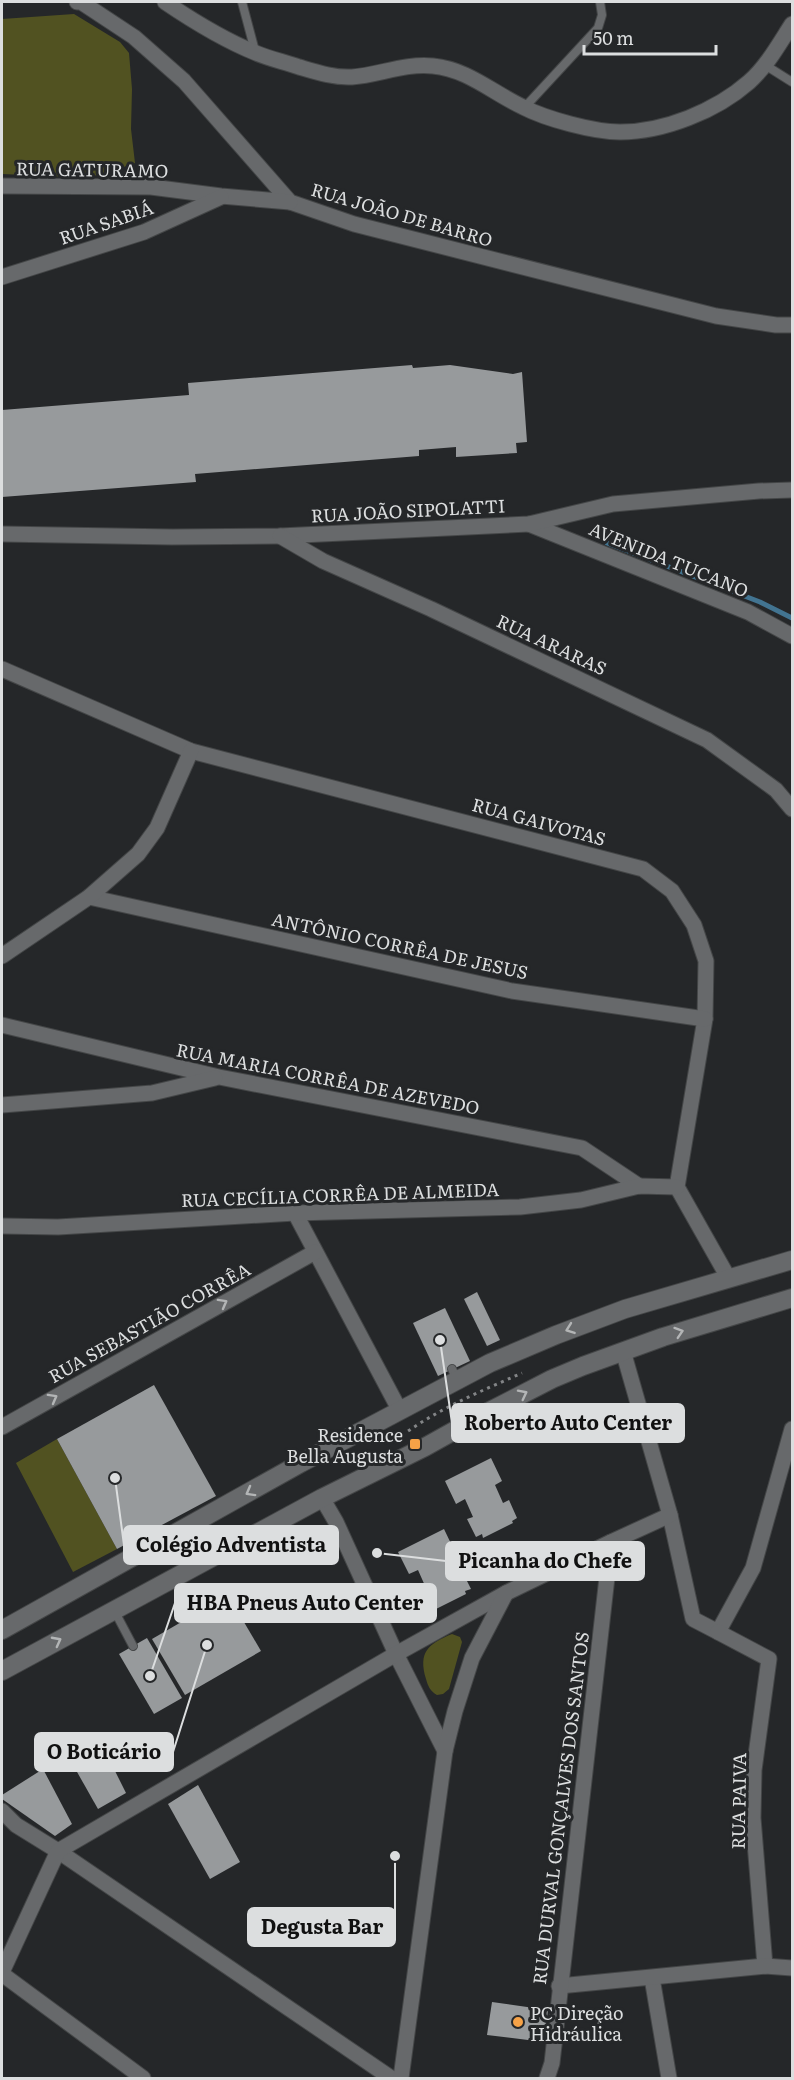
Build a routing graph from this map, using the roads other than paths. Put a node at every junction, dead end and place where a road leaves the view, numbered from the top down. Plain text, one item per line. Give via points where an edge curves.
1 (77, 2) edge
2 (165, 2) edge
3 (242, 2) edge
4 (600, 2) edge
5 (792, 24) edge
6 (255, 53) junction
7 (765, 65) junction
8 (792, 82) edge
9 (524, 108) junction
10 (2, 186) edge
11 (221, 196) junction
12 (290, 202) junction
13 (2, 278) edge
14 (792, 325) edge
15 (792, 490) edge
16 (529, 524) junction
17 (2, 534) edge
18 (280, 536) junction
19 (792, 636) edge
20 (2, 669) edge
21 (191, 750) junction
22 (792, 809) edge
23 (89, 897) junction
24 (3, 952) edge
25 (705, 1019) junction
26 (2, 1026) edge
27 (219, 1077) junction
28 (2, 1105) edge
29 (639, 1186) junction
30 (677, 1187) junction
31 (295, 1213) junction
32 (2, 1226) edge
33 (315, 1252) junction
34 (792, 1260) edge
35 (729, 1279) junction
36 (792, 1298) edge
37 (623, 1351) junction
38 (400, 1411) junction
39 (2, 1427) edge
40 (792, 1429) edge
41 (322, 1498) junction
42 (670, 1515) junction
43 (611, 1542) junction
44 (506, 1593) junction
45 (114, 1610) junction
46 (2, 1630) edge
47 (718, 1632) junction
48 (133, 1646) dead end
49 (396, 1654) junction
50 (2, 1671) edge
51 (445, 1751) junction
52 (2, 1811) edge
53 (58, 1851) junction
54 (765, 1965) junction
55 (792, 1968) edge
56 (2, 1973) edge
57 (652, 1978) junction
58 (559, 1986) junction
59 (143, 2079) edge
60 (391, 2079) edge
61 (400, 2079) edge
62 (547, 2079) edge
63 (669, 2079) edge

1 - 12 street, RUA JOÃO DE BARRO via 134,37 184,81
2 - 6 street
3 - 6 lane
4 - 9 lane via 598,28
5 - 7 street
6 - 9 street via 323,75 352,77 433,66 461,72
7 - 8 lane
7 - 9 street via 749,82 698,115 647,128 620,132 594,129
10 - 11 street, RUA GATURAMO via 151,187
11 - 12 street, RUA GATURAMO
11 - 13 street, RUA SABIÁ via 144,232
12 - 14 street, RUA JOÃO DE BARRO via 354,224 716,316
15 - 16 street, RUA JOÃO SIPOLATTI via 614,504
16 - 18 street, RUA JOÃO SIPOLATTI
16 - 19 street, AVENIDA TUCANO via 748,612
17 - 18 street, RUA JOÃO SIPOLATTI
18 - 22 street, RUA ARARAS via 323,561 708,740 776,790
20 - 21 street, RUA GAIVOTAS
21 - 23 street via 157,828 138,854
21 - 25 street, RUA GAIVOTAS via 643,869 672,891 694,925 706,962
23 - 24 street
23 - 25 street, ANTÔNIO CORRÊA DE JESUS via 512,991
25 - 30 street, RUA GAIVOTAS
26 - 27 street, RUA MARIA CORRÊA DE AZEVEDO
27 - 28 street via 152,1094
27 - 29 street, RUA MARIA CORRÊA DE AZEVEDO via 582,1148
29 - 30 street, RUA CECÍLIA CORRÊA DE ALMEIDA
29 - 31 street, RUA CECÍLIA CORRÊA DE ALMEIDA via 581,1200 520,1207
30 - 35 street
31 - 32 street, RUA CECÍLIA CORRÊA DE ALMEIDA via 58,1227
31 - 33 street
33 - 38 street
39 -> 33 street, RUA SEBASTIÃO CORRÊA
34 - 35 main road
35 -> 38 main road via 625,1309 455,1374
37 -> 36 main road
41 -> 37 main road via 552,1379
37 - 42 street
38 -> 46 main road
40 - 47 street via 753,1568
41 - 45 main road
41 - 49 street
42 - 43 street
42 - 47 street via 693,1619
43 - 44 street
43 - 58 street, RUA DURVAL GONÇALVES DOS SANTOS
44 - 49 street
44 - 51 street via 472,1658
45 - 48 lane
50 -> 45 main road
47 - 54 street, RUA PAIVA via 769,1659 754,1770 753,1818
49 - 51 street
49 - 53 street
51 - 61 street
52 - 53 street via 16,1825
53 - 56 street
53 - 60 street
54 - 55 street
54 - 57 street
56 - 59 street
57 - 58 street
57 - 63 street
58 - 62 street, RUA DURVAL GONÇALVES DOS SANTOS

